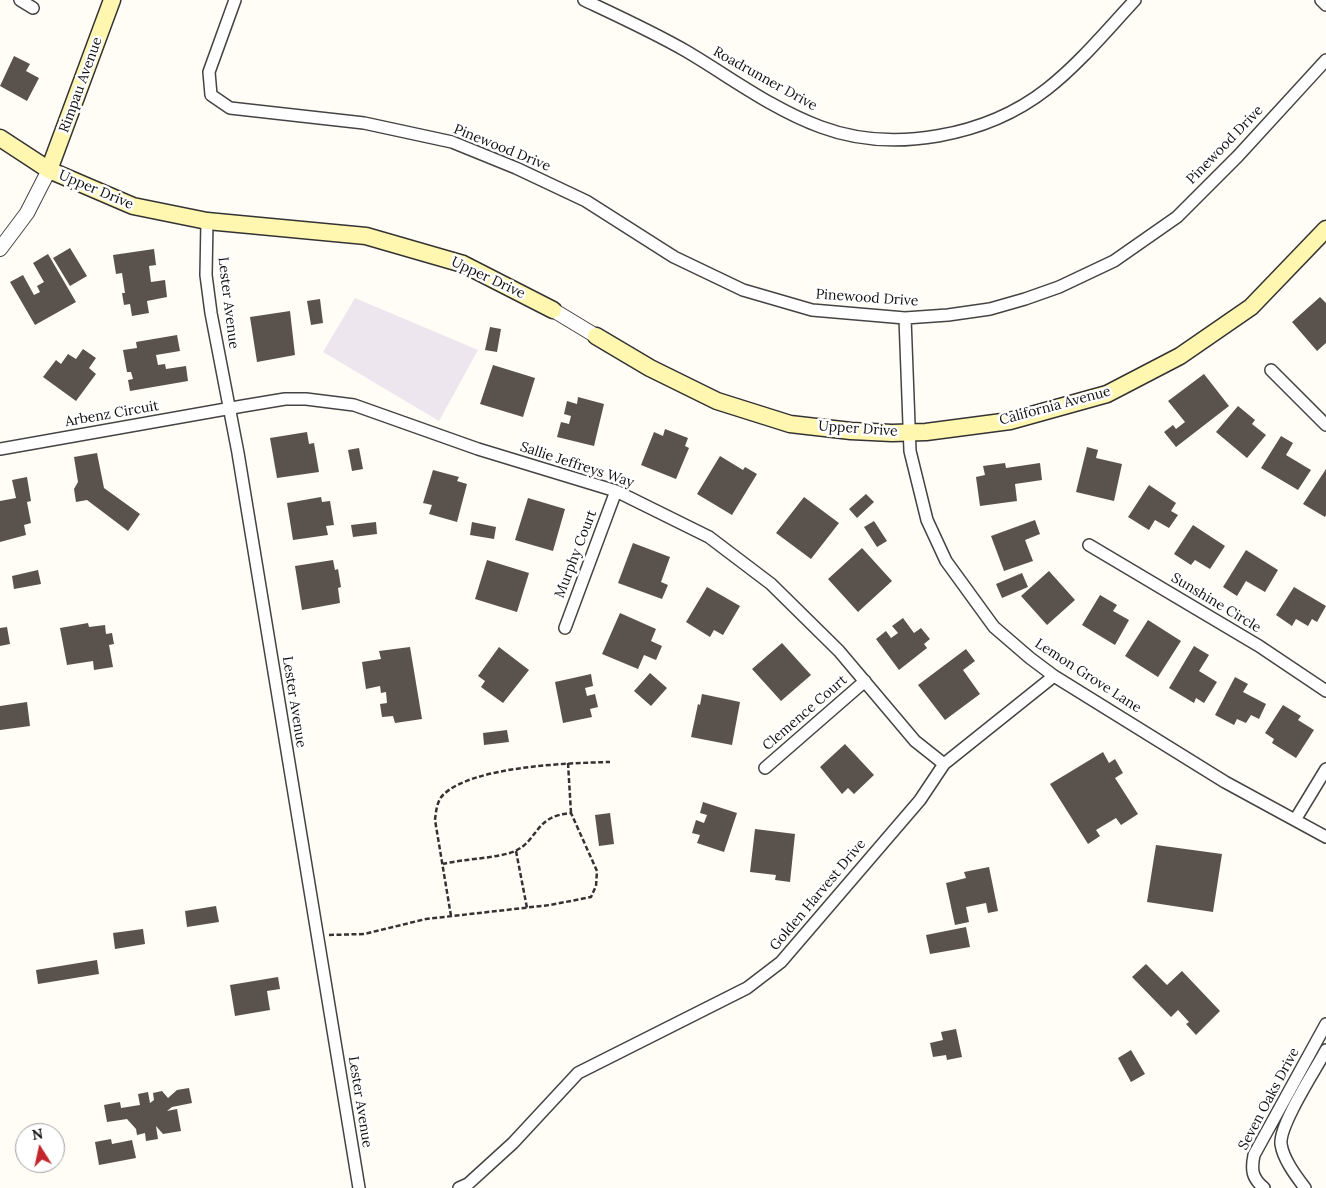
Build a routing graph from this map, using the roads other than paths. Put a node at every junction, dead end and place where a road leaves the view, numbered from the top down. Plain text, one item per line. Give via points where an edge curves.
1 (20, 0) edge
2 (112, 0) edge
3 (235, 0) edge
4 (584, 0) edge
5 (1135, 0) edge
6 (1321, 0) edge
7 (1326, 5) edge
8 (33, 8) dead end
9 (1326, 60) edge
10 (0, 138) edge
11 (49, 170) junction
12 (207, 220) junction
13 (1326, 229) edge
14 (0, 249) edge
15 (553, 310) joint
16 (905, 318) junction
17 (596, 336) joint
18 (1271, 370) dead end
19 (230, 408) junction
20 (1326, 425) edge
21 (908, 432) junction
22 (0, 449) edge
23 (616, 491) junction
24 (1089, 545) dead end
25 (564, 628) dead end
26 (1054, 676) junction
27 (865, 681) junction
28 (1326, 691) edge
29 (944, 764) junction
30 (766, 768) dead end
31 (1326, 769) edge
32 (1295, 820) junction
33 (1326, 837) edge
34 (1326, 1024) edge
35 (1326, 1050) edge
36 (359, 1188) edge
37 (459, 1188) edge
38 (1264, 1188) edge
39 (1305, 1188) edge

1 - 8 street
2 - 11 main road, Rimpau Avenue
3 - 16 street, Pinewood Drive via 208,72 211,95 230,108 364,123 452,142 586,201 674,257 743,290 812,310
4 - 5 street, Roadrunner Drive via 822,128 894,139 944,135 981,125 1014,110 1046,90 1074,66
6 - 7 street
9 - 16 street, Pinewood Drive via 1177,217 1114,261 1059,287 1016,302 948,315
10 - 11 main road, Upper Drive
11 - 12 main road, Upper Drive via 133,206
11 - 14 street via 27,213
12 - 15 main road, Upper Drive via 366,236 463,264
12 - 19 street, Lester Avenue via 206,275
13 - 21 main road, California Avenue via 1251,307 1180,356 1107,394 1010,421
15 - 17 street, Upper Drive
16 - 21 street, Lemon Grove Lane
17 - 21 main road, Upper Drive via 650,368 726,404 790,424 851,431
18 - 20 street
19 - 22 street, Arbenz Circuit
19 - 23 street, Sallie Jeffreys Way via 285,399 354,405 478,449
19 - 36 street, Lester Avenue
21 - 26 street, Lemon Grove Lane via 927,520 946,561 994,626
23 - 25 street, Murphy Court
23 - 27 street, Sallie Jeffreys Way via 709,537 771,584
24 - 28 street, Sunshine Circle via 1259,646
26 - 29 street, Golden Harvest Drive
26 - 32 street, Lemon Grove Lane via 1225,782
27 - 29 street, Sallie Jeffreys Way via 916,741
27 - 30 street, Clemence Court
29 - 37 street, Golden Harvest Drive via 920,800 781,962 747,988 578,1073 513,1142 468,1184
31 - 32 street
32 - 33 street, Lemon Grove Lane
34 - 38 street, Seven Oaks Drive via 1254,1155 1251,1170
35 - 39 street, Seven Oaks Drive via 1285,1125 1281,1144

